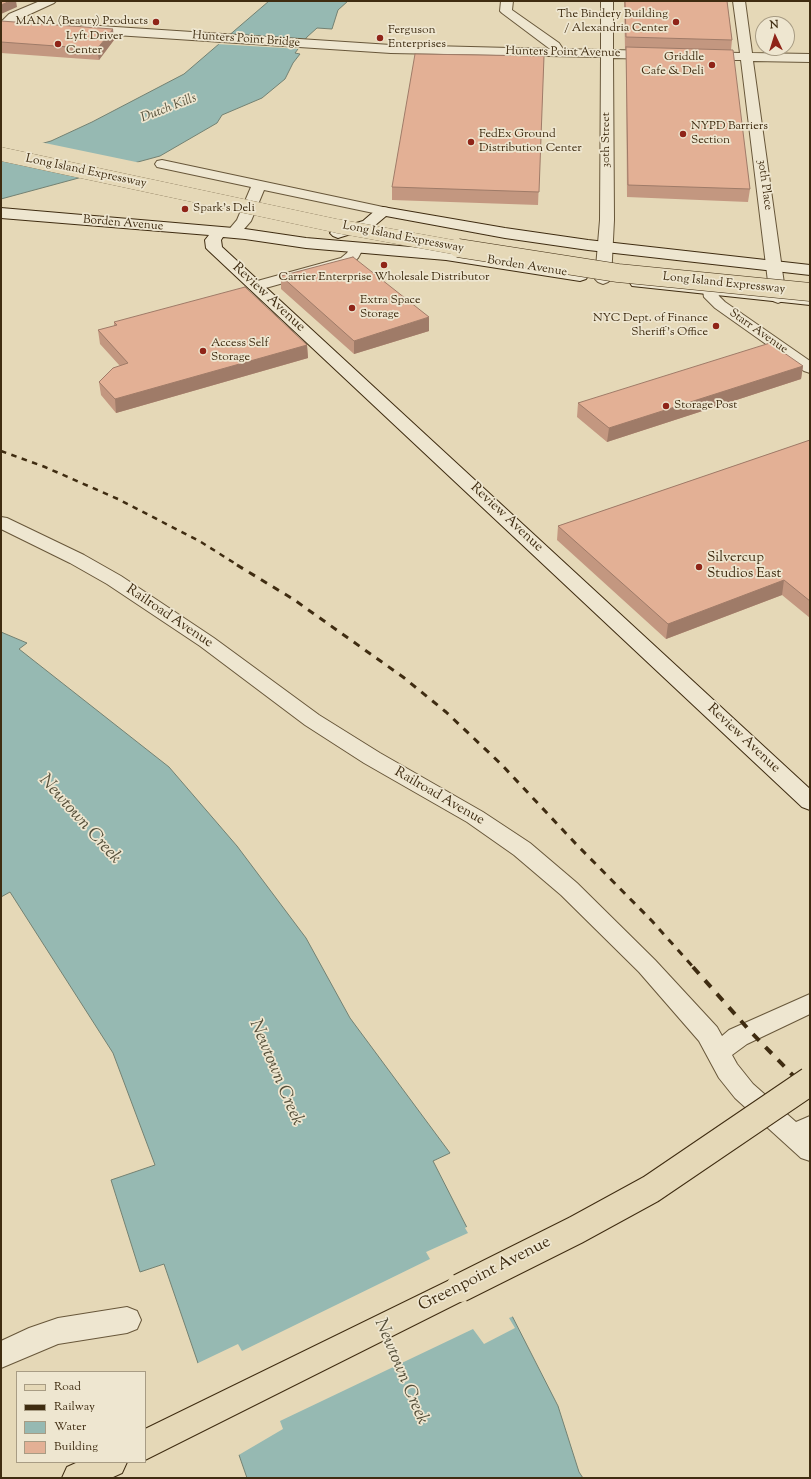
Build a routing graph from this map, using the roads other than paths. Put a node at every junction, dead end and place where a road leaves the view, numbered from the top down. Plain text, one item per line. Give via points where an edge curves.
1 (50, 1) edge
2 (607, 1) edge
3 (739, 1) edge
4 (507, 3) edge
5 (3, 25) edge
6 (26, 25) edge
7 (75, 28) edge
8 (316, 45) joint
9 (558, 53) junction
10 (607, 54) junction
11 (666, 55) edge
12 (696, 56) edge
13 (746, 57) junction
14 (810, 58) edge
15 (1, 141) edge
16 (1, 154) edge
17 (162, 164) dead end
18 (259, 186) junction
19 (1, 213) edge
20 (377, 216) junction
21 (232, 233) junction
22 (357, 247) junction
23 (606, 248) junction
24 (423, 252) junction
25 (775, 267) junction
26 (810, 270) edge
27 (602, 279) junction
28 (810, 279) edge
29 (255, 286) junction
30 (711, 292) junction
31 (810, 292) edge
32 (778, 298) junction
33 (810, 300) edge
34 (810, 368) edge
35 (1, 522) edge
36 (806, 793) edge
37 (810, 1003) edge
38 (719, 1052) junction
39 (810, 1081) edge
40 (805, 1137) edge
41 (127, 1320) dead end
42 (1, 1355) edge
43 (146, 1444) edge
44 (109, 1463) edge
45 (78, 1478) edge

1 - 5 street via 13,17
2 - 10 street, 30th Street
3 - 13 street, 30th Place
4 - 9 street via 506,11 555,46
5 - 6 street
7 - 8 street, Hunters Point Bridge
8 - 9 street, Hunters Point Avenue
9 - 10 street, Hunters Point Avenue
10 - 11 street, Hunters Point Avenue
10 - 23 street, 30th Street
12 - 13 street
13 - 14 street
13 - 25 street, 30th Place
15 - 28 main road, Long Island Expressway via 453,235 623,260
16 - 31 main road, Long Island Expressway, bridge via 344,227 456,248 618,273
17 - 18 street
18 - 20 street
18 - 21 street, Review Avenue via 244,221
19 - 21 main road, Borden Avenue
20 - 21 main road, Borden Avenue via 359,227 328,234
20 - 22 main road
20 - 23 main road
20 - 24 main road via 373,236 376,240
21 - 22 main road, Borden Avenue
21 - 29 main road, Review Avenue via 213,240 213,246
22 - 24 main road, Borden Avenue
22 - 29 street via 346,261
23 - 25 main road
23 - 27 street, 30th Street
24 - 27 main road, Borden Avenue
25 - 26 main road
25 - 32 street, 30th Place
27 - 30 main road, Borden Avenue
29 - 36 main road, Review Avenue
30 - 32 main road, Borden Avenue
30 - 34 street, Starr Avenue via 712,297 720,305
32 - 33 main road, Borden Avenue
35 - 38 street, Railroad Avenue via 77,558 114,580 201,638 312,720 475,817 522,849 569,890 647,966 708,1034
37 - 38 street via 738,1037
38 - 40 street, Railroad Avenue via 728,1070 744,1091
39 - 43 main road, Greenpoint Avenue, bridge via 684,1167 614,1210
41 - 42 street via 58,1331
44 - 45 main road

